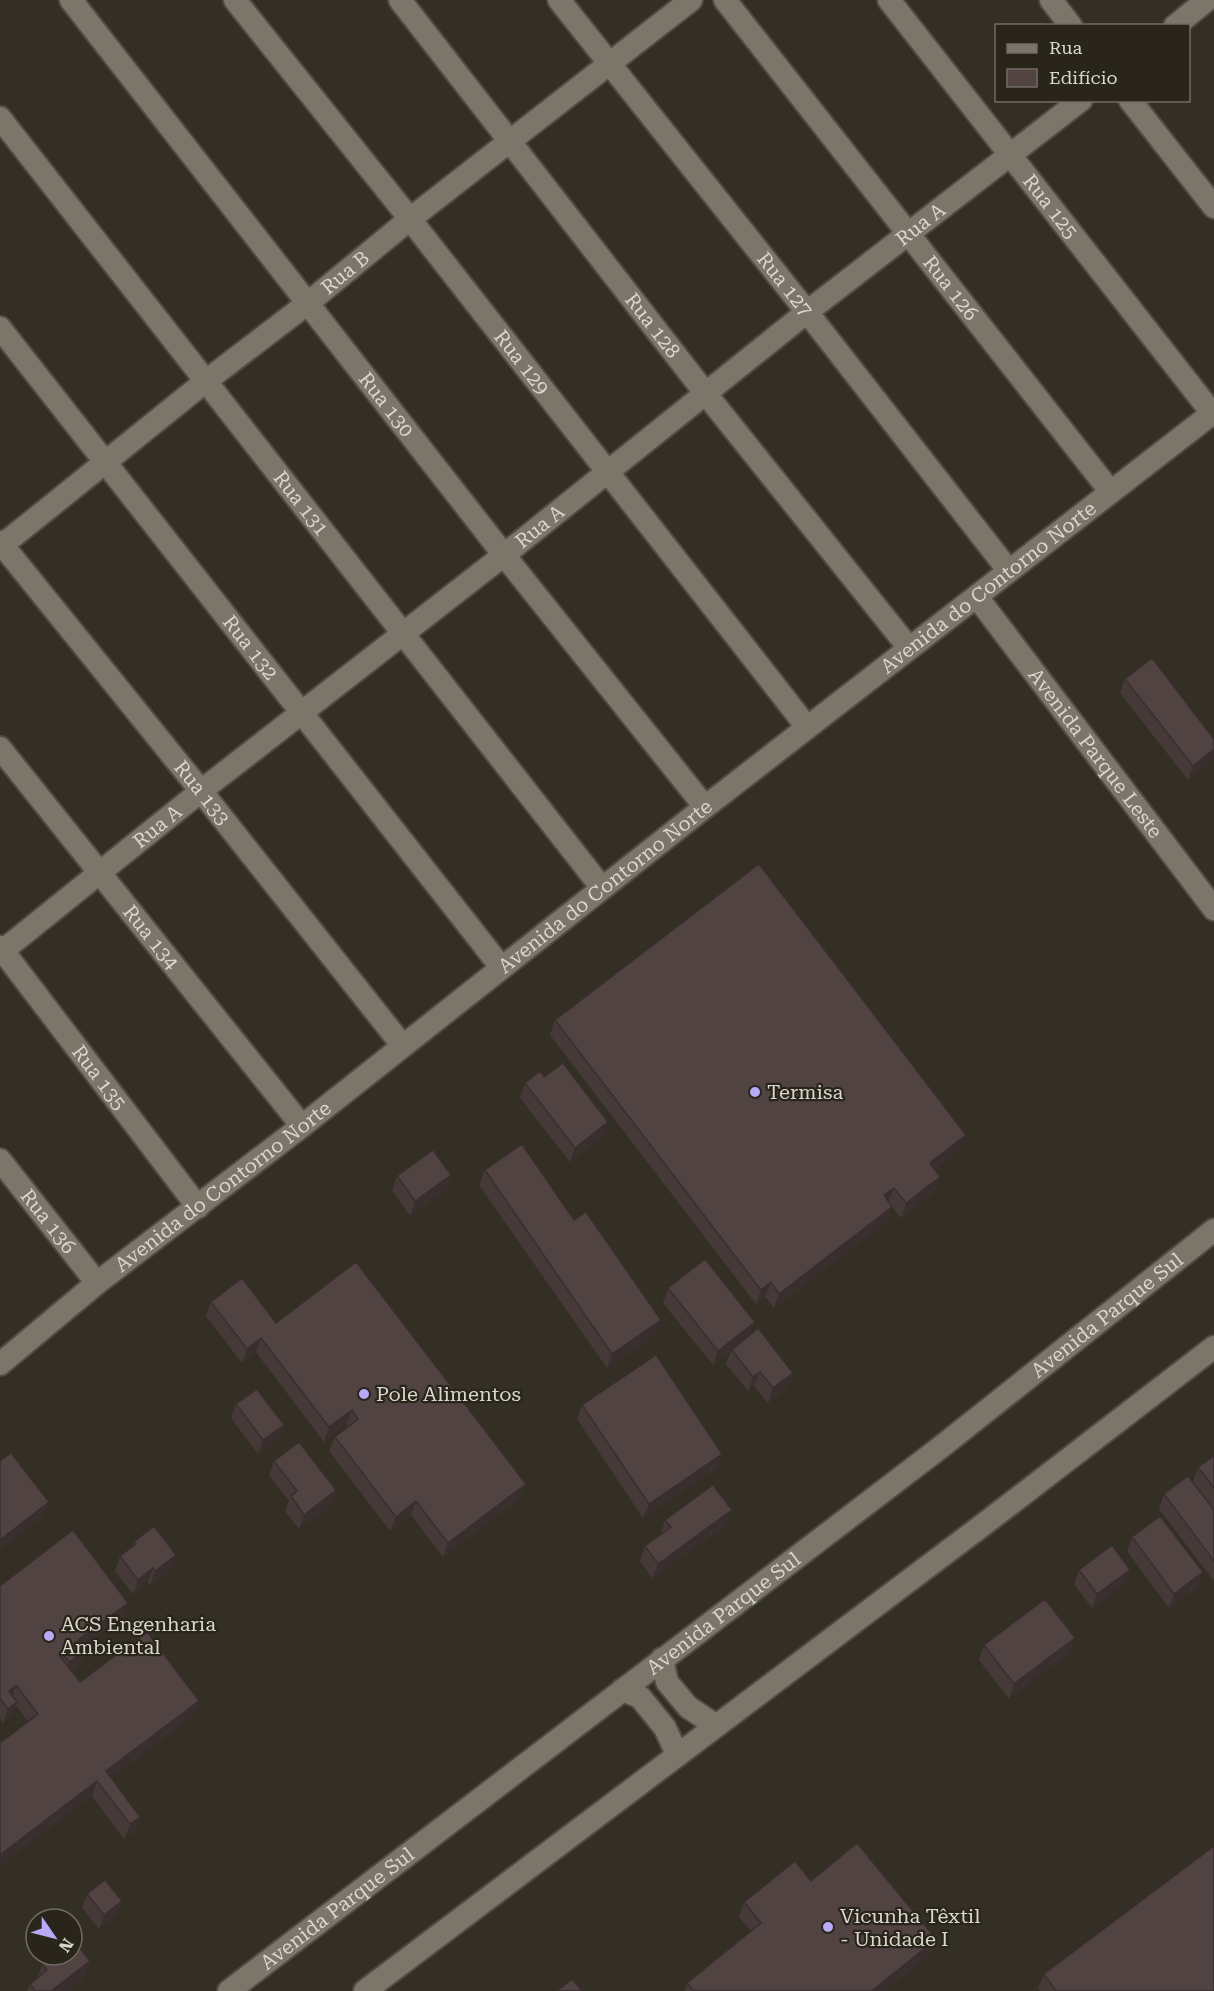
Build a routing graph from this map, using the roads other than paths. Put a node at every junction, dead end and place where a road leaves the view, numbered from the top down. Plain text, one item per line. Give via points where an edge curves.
1 (71, 0) edge
2 (235, 0) edge
3 (400, 0) edge
4 (559, 0) edge
5 (691, 0) edge
6 (725, 0) edge
7 (889, 0) edge
8 (1051, 0) edge
9 (1207, 0) edge
10 (1069, 24) edge
11 (1177, 24) edge
12 (609, 62) junction
13 (1078, 102) edge
14 (1132, 102) edge
15 (0, 118) edge
16 (509, 141) junction
17 (1011, 155) junction
18 (1214, 207) edge
19 (410, 219) junction
20 (909, 234) junction
21 (308, 303) junction
22 (807, 312) junction
23 (0, 328) edge
24 (206, 381) junction
25 (706, 394) junction
26 (1213, 412) edge
27 (104, 462) junction
28 (607, 472) junction
29 (1110, 491) junction
30 (1, 545) edge
31 (504, 555) junction
32 (1009, 571) junction
33 (976, 597) junction
34 (403, 633) junction
35 (909, 648) junction
36 (302, 712) junction
37 (807, 727) junction
38 (0, 748) edge
39 (201, 791) junction
40 (705, 807) junction
41 (101, 873) junction
42 (602, 888) junction
43 (1214, 909) edge
44 (1, 950) edge
45 (501, 967) junction
46 (402, 1045) junction
47 (302, 1126) junction
48 (0, 1160) edge
49 (198, 1207) junction
50 (1214, 1230) edge
51 (98, 1283) junction
52 (1214, 1347) edge
53 (0, 1364) edge
54 (662, 1659) junction
55 (622, 1690) junction
56 (715, 1725) junction
57 (677, 1754) junction
58 (229, 1991) edge
59 (365, 1991) edge

1 - 21 street, Rua 130
2 - 19 street, Rua 129
3 - 16 street, Rua 128
4 - 12 street, Rua 127
5 - 12 street, Rua B
6 - 20 street, Rua 126
7 - 17 street, Rua 125
8 - 10 street
9 - 11 street
12 - 16 street, Rua B
12 - 22 street, Rua 127
13 - 17 street, Rua A
14 - 18 street
15 - 24 street, Rua 131
16 - 19 street, Rua B
16 - 25 street, Rua 128
17 - 20 street, Rua A
17 - 26 street, Rua 125
19 - 21 street, Rua B
19 - 28 street, Rua 129
20 - 22 street, Rua A
20 - 29 street, Rua 126
21 - 24 street, Rua B
21 - 31 street, Rua 130
22 - 25 street, Rua A
22 - 32 street, Rua 127
23 - 27 street, Rua 132
24 - 27 street, Rua B
24 - 34 street, Rua 131
25 - 28 street, Rua A
25 - 35 street, Rua 128
26 - 29 street, Avenida do Contorno Norte
27 - 30 street, Rua B
27 - 36 street, Rua 132
28 - 31 street, Rua A
28 - 37 street, Rua 129
29 - 32 street, Avenida do Contorno Norte
30 - 39 street, Rua 133
31 - 34 street, Rua A
31 - 40 street, Rua 130
32 - 33 street, Avenida do Contorno Norte
33 - 35 street, Avenida do Contorno Norte
33 - 43 street, Avenida Parque Leste
34 - 36 street, Rua A
34 - 42 street, Rua 131
35 - 37 street, Avenida do Contorno Norte
36 - 39 street, Rua A
36 - 45 street, Rua 132
37 - 40 street, Avenida do Contorno Norte
38 - 41 street, Rua 134
39 - 41 street, Rua A
39 - 46 street, Rua 133
40 - 42 street, Avenida do Contorno Norte
41 - 44 street, Rua A
41 - 47 street, Rua 134
42 - 45 street, Avenida do Contorno Norte
44 - 49 street, Rua 135
45 - 46 street, Avenida do Contorno Norte
46 - 47 street, Avenida do Contorno Norte
47 - 49 street, Avenida do Contorno Norte
48 - 51 street, Rua 136
49 - 51 street, Avenida do Contorno Norte
50 - 54 street, Avenida Parque Sul via 941,1447
51 - 53 street, Avenida do Contorno Norte
52 - 56 street
54 - 55 street, Avenida Parque Sul
54 - 56 street via 667,1682 688,1707
55 - 57 street via 640,1697 665,1728
55 - 58 street, Avenida Parque Sul
56 - 57 street
57 - 59 street

